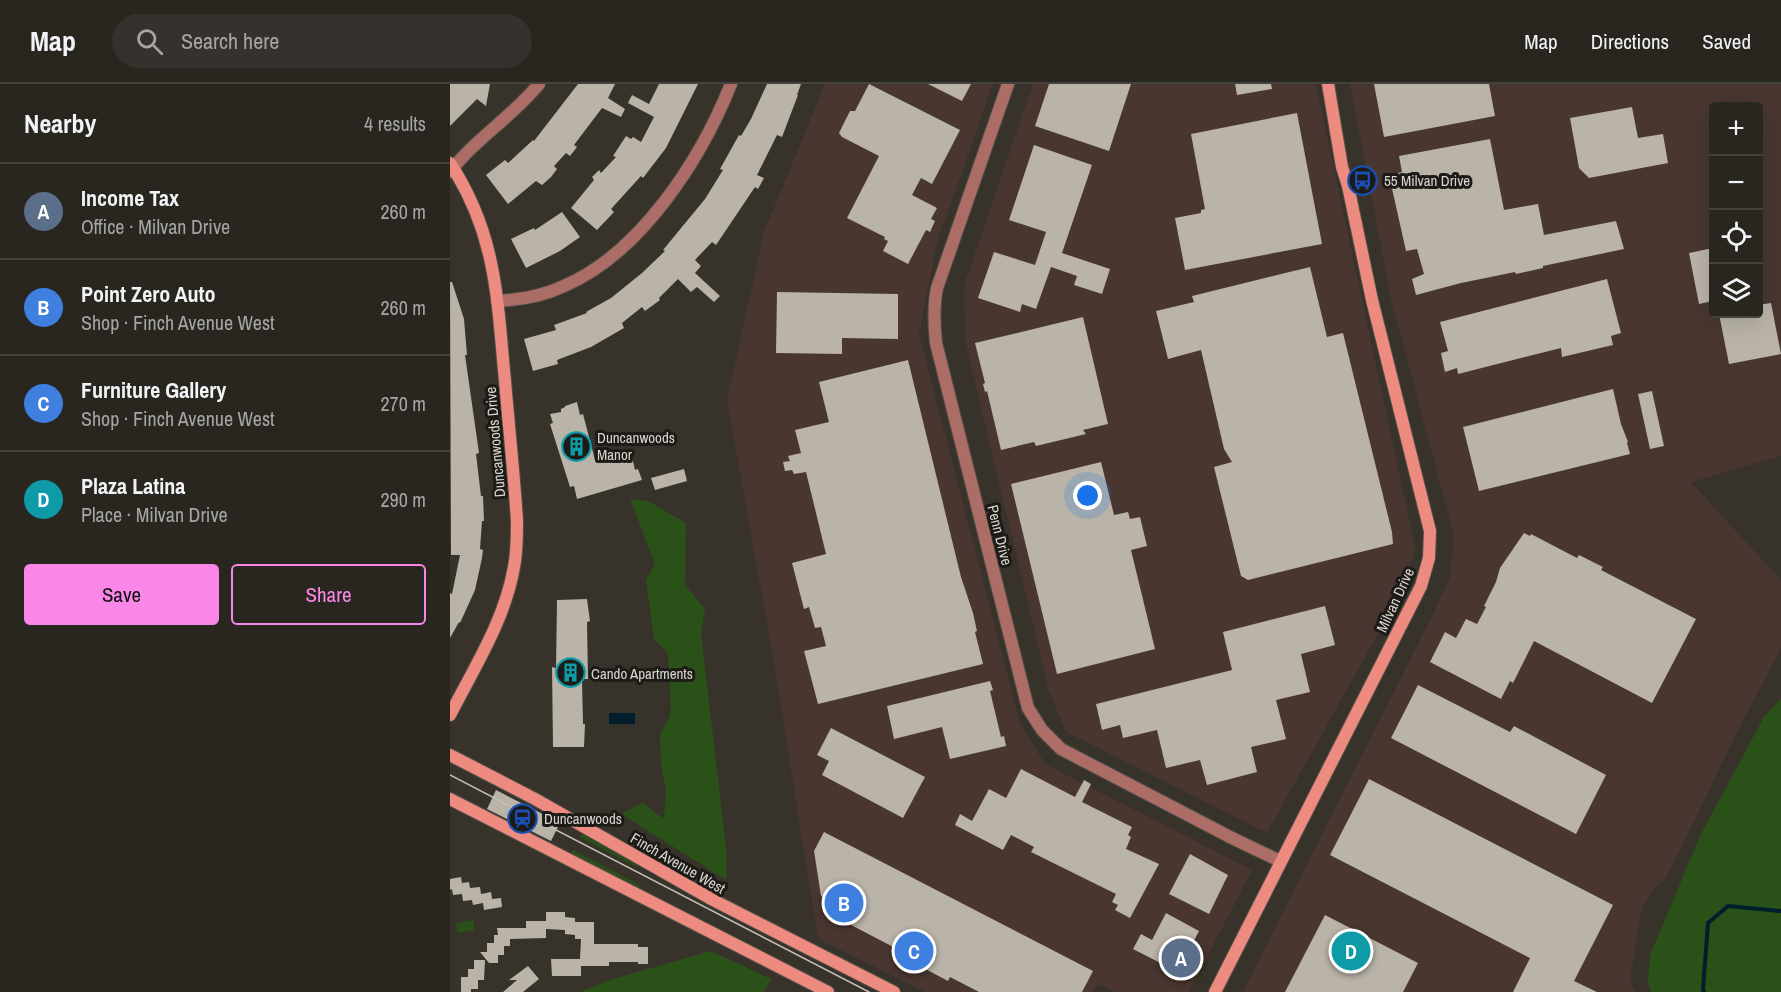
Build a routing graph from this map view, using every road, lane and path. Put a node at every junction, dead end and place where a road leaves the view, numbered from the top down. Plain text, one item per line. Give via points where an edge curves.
1 (539, 84) edge
2 (732, 84) edge
3 (1008, 84) edge
4 (1328, 84) edge
5 (451, 168) edge
6 (497, 301) junction
7 (450, 715) edge
8 (450, 754) edge
9 (450, 799) edge
10 (1280, 861) junction
11 (828, 992) edge
12 (894, 992) edge
13 (1215, 992) edge

1 - 5 street
2 - 6 street via 686,170 626,243 598,267 564,287 518,300
3 - 10 street, Penn Drive via 937,288 934,315 936,343 1028,708 1061,749
4 - 10 street, Milvan Drive via 1372,300 1430,531 1429,558 1421,586
5 - 6 street, Duncanwoods Drive via 482,225
6 - 7 street, Duncanwoods Drive via 515,489 516,551 509,590 497,622
8 - 12 street, Finch Avenue West via 713,900
9 - 11 street
10 - 13 street, Milvan Drive

